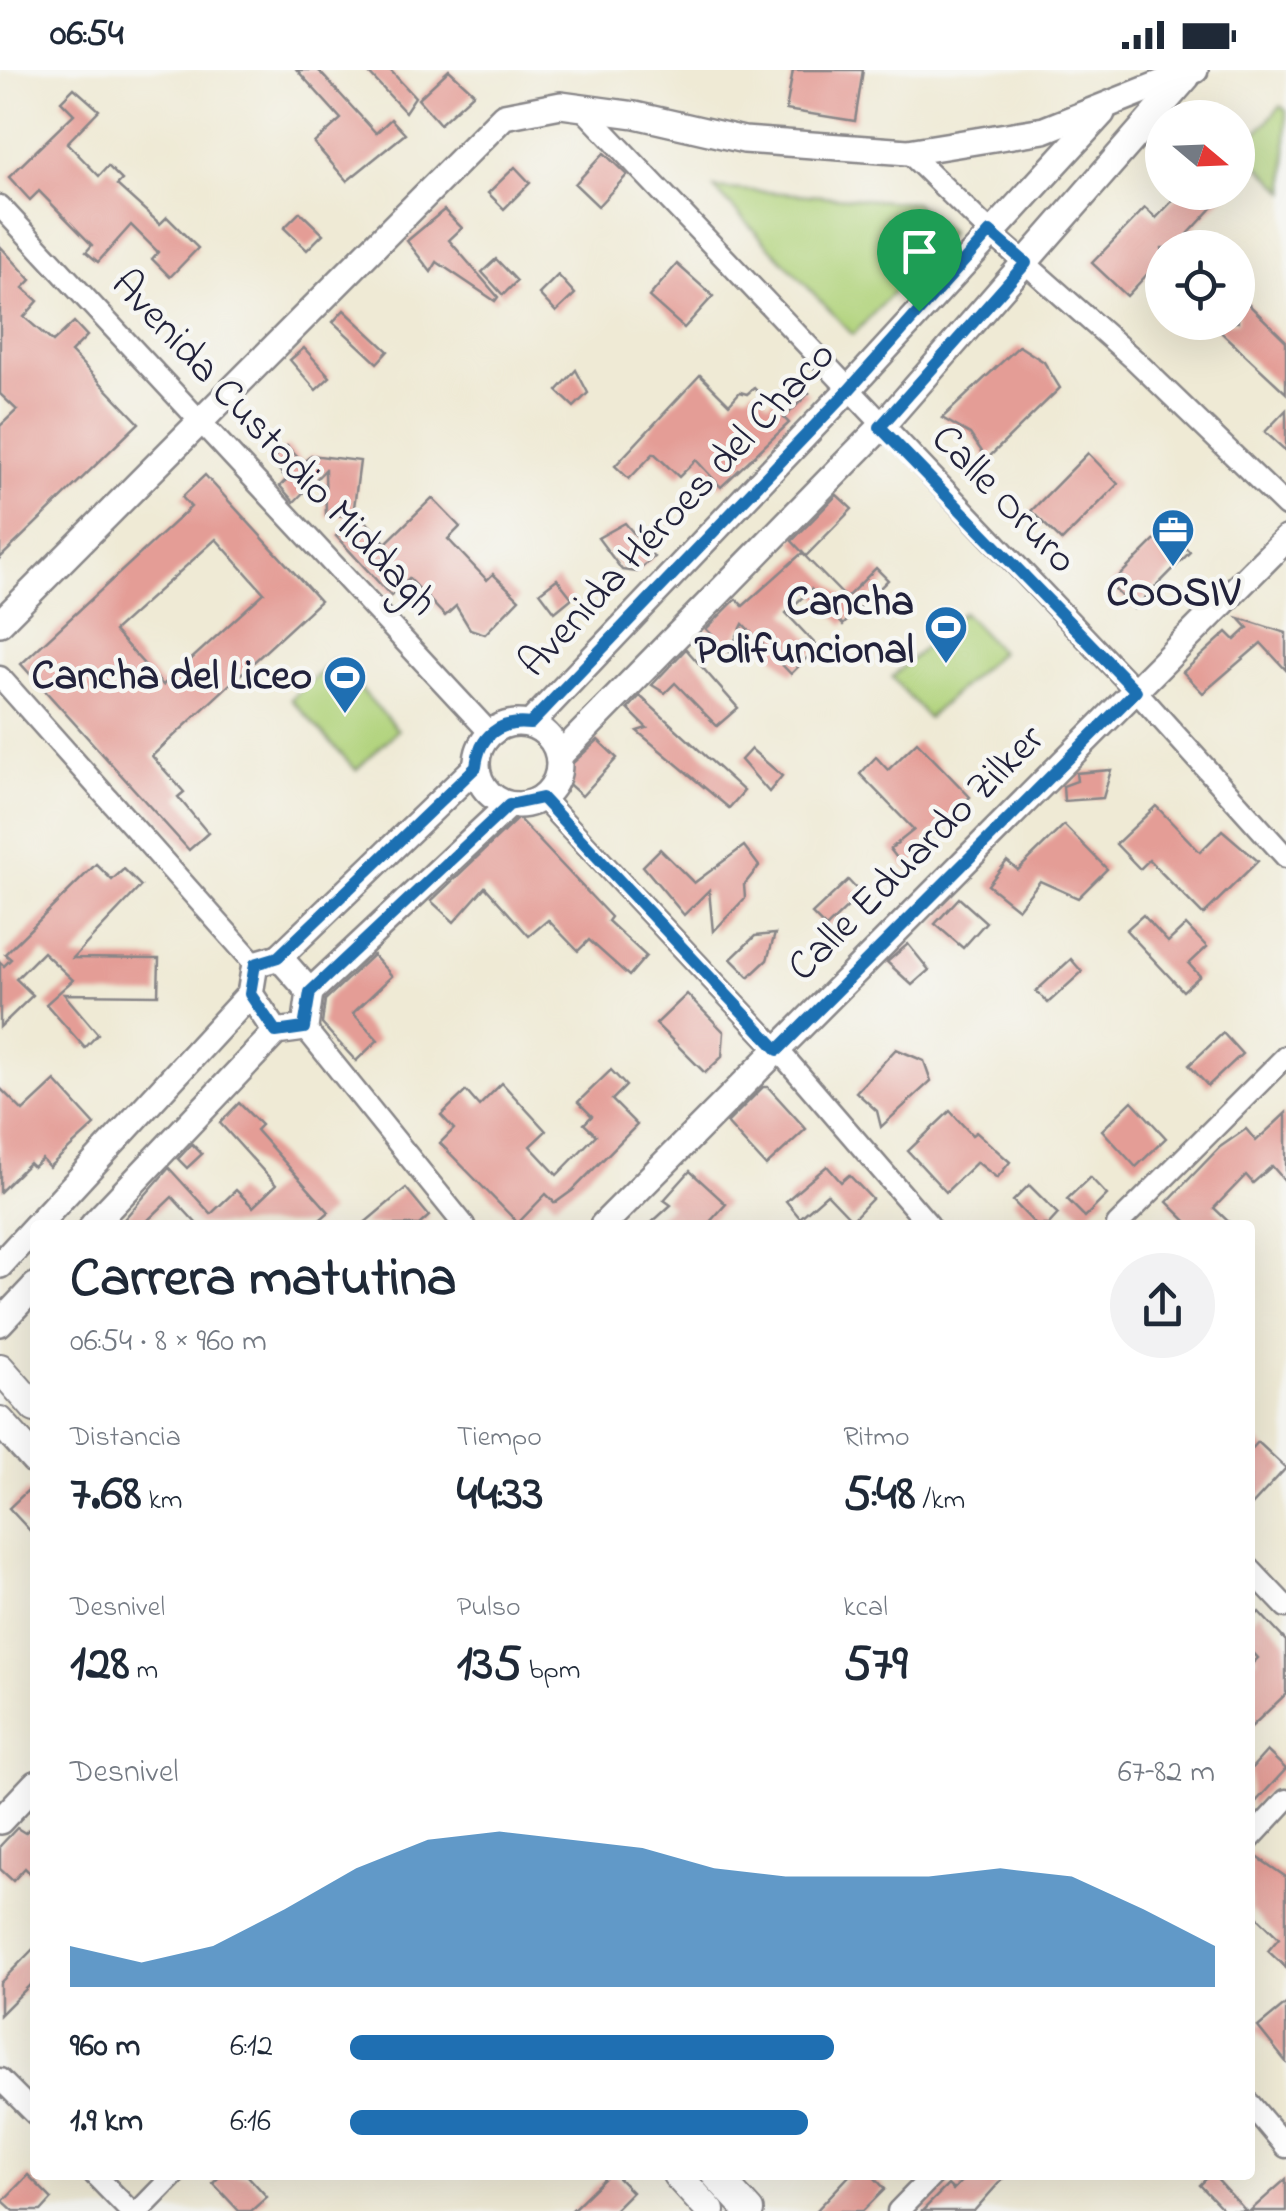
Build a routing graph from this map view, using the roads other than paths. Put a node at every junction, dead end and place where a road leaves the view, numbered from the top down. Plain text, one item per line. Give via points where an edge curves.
1 (1192, 72) edge
2 (1109, 106) junction
3 (582, 108) junction
4 (908, 152) junction
5 (0, 206) edge
6 (990, 232) junction
7 (1026, 263) junction
8 (848, 391) junction
9 (200, 422) junction
10 (880, 427) junction
11 (1286, 506) edge
12 (1286, 539) edge
13 (0, 623) edge
14 (0, 677) edge
15 (1136, 691) junction
16 (530, 724) junction
17 (490, 733) junction
18 (559, 756) junction
19 (476, 767) junction
20 (542, 798) junction
21 (509, 805) junction
22 (1286, 857) edge
23 (267, 960) junction
24 (310, 992) junction
25 (250, 994) junction
26 (304, 1028) junction
27 (276, 1032) junction
28 (778, 1050) junction
29 (1286, 1056) edge
30 (42, 1220) edge
31 (98, 1220) edge
32 (460, 1220) edge
33 (608, 1220) edge
34 (924, 1220) edge
35 (1122, 1220) edge
36 (30, 1232) edge
37 (0, 1265) edge
38 (30, 1291) edge
39 (0, 1323) edge
40 (0, 1368) edge
41 (30, 1402) edge
42 (0, 1422) edge
43 (30, 1455) edge
44 (1255, 1574) edge
45 (1286, 1606) edge
46 (30, 1789) edge
47 (1286, 1800) edge
48 (0, 1820) edge
49 (1255, 1834) edge
50 (0, 2079) edge
51 (30, 2109) edge
52 (1255, 2110) edge
53 (1286, 2147) edge
54 (100, 2180) edge
55 (169, 2180) edge
56 (682, 2180) edge
57 (721, 2180) edge
58 (928, 2180) edge
59 (130, 2211) edge
60 (139, 2211) edge
61 (710, 2211) edge
62 (749, 2211) edge
63 (898, 2211) edge

1 - 2 street, Avenida Héroes del Chaco
1 - 7 street, Avenida Héroes del Chaco
2 - 4 street via 1044,130
2 - 6 street, Avenida Héroes del Chaco
3 - 4 street via 744,140
3 - 8 street, Calle Oruro
3 - 9 street via 561,105 504,116
4 - 6 street
5 - 9 street, Avenida Custodio Middagh
6 - 7 street
6 - 8 street, Avenida Héroes del Chaco
7 - 10 street, Avenida Héroes del Chaco
7 - 11 street
8 - 10 street, Calle Oruro
8 - 16 street, Avenida Héroes del Chaco
9 - 13 street
9 - 17 street, Avenida Custodio Middagh
10 - 15 street, Calle Oruro
10 - 18 street, Avenida Héroes del Chaco
12 - 15 street, Calle Eduardo Zilker
14 - 23 street
15 - 22 street, Calle Oruro
15 - 28 street, Calle Eduardo Zilker
16 - 17 street via 516,722
16 - 18 street via 549,736
17 - 19 street
18 - 20 street via 556,779
19 - 21 street via 486,792
19 - 23 street
20 - 21 street
20 - 28 street
21 - 24 street
23 - 24 street
23 - 25 street
24 - 26 street
25 - 27 street
25 - 30 street
26 - 27 street
26 - 32 street
27 - 31 street
28 - 33 street, Calle Eduardo Zilker
28 - 34 street
29 - 35 street
36 - 37 street
38 - 39 street
40 - 41 main road
42 - 43 main road
44 - 45 street
46 - 48 street
47 - 49 street
50 - 51 street
52 - 53 street
54 - 59 street
55 - 60 street
56 - 61 main road
57 - 62 main road
58 - 63 street

